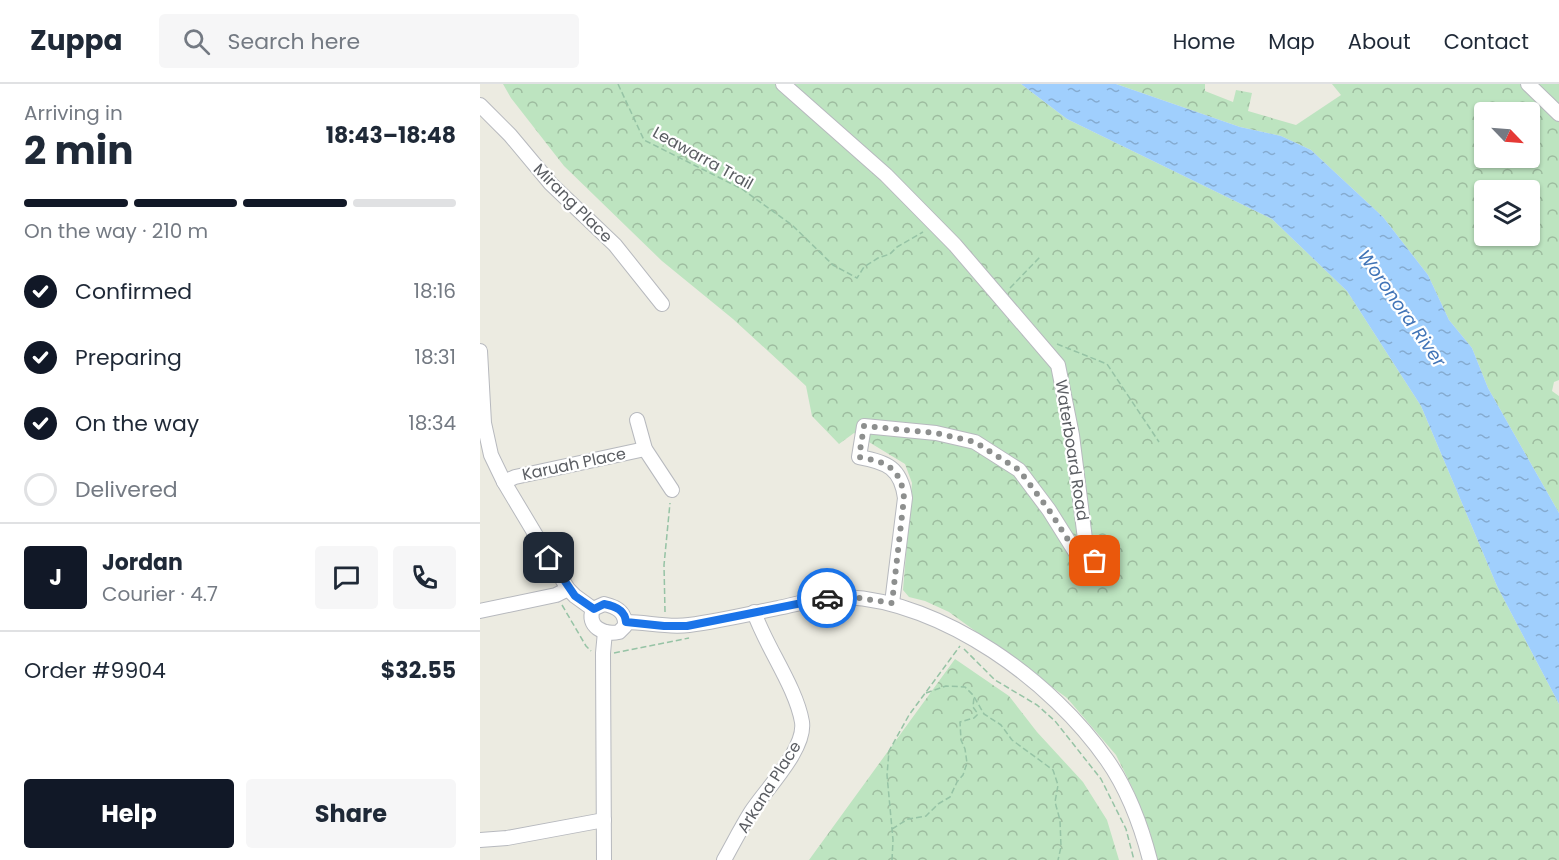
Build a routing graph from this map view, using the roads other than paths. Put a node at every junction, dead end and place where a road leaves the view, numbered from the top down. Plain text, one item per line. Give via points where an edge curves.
1 (783, 84) edge
2 (1528, 84) edge
3 (480, 105) edge
4 (1559, 114) edge
5 (662, 304) dead end
6 (480, 351) edge
7 (638, 420) dead end
8 (482, 423) edge
9 (645, 449) junction
10 (504, 482) junction
11 (672, 490) road end
12 (562, 592) junction
13 (892, 603) junction
14 (594, 609) junction
15 (480, 611) edge
16 (754, 612) junction
17 (626, 622) junction
18 (605, 632) junction
19 (604, 820) junction
20 (480, 840) edge
21 (604, 860) edge
22 (724, 860) edge
23 (1150, 860) edge

1 - 13 street, Waterboard Road via 886,174 933,222 1058,365 1072,435 1084,538 1095,561 1093,568 1086,568 1019,470 975,442 936,433 864,426 859,457 887,464 903,484
2 - 4 street
3 - 5 street, Mirang Place via 550,184 615,245
6 - 8 street
7 - 9 street, Karuah Place
8 - 10 street
9 - 10 street, Karuah Place
9 - 11 street, Karuah Place
10 - 12 street
12 - 14 street
12 - 15 street
13 - 16 street via 826,598
13 - 23 street via 972,638 1063,707 1118,777
14 - 17 street via 610,605 622,612
14 - 18 street via 591,620
16 - 17 street via 687,626
16 - 22 street, Arkana Place via 796,702 802,731 795,751
17 - 18 street via 619,633
18 - 19 street
19 - 20 street
19 - 21 street

